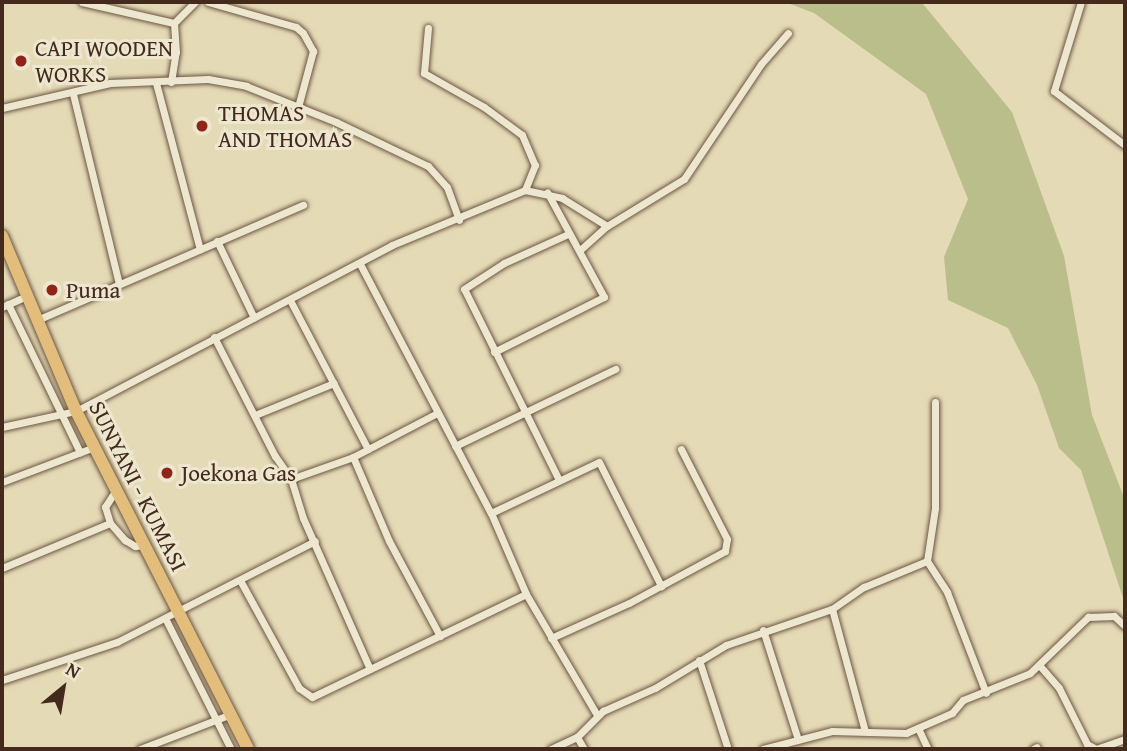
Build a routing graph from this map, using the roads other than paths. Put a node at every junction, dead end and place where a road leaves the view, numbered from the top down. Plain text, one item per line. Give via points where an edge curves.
1 (82, 2) edge
2 (195, 2) edge
3 (208, 2) edge
4 (243, 2) edge
5 (1081, 2) edge
6 (242, 12) junction
7 (174, 23) junction
8 (428, 28) dead end
9 (788, 33) dead end
10 (171, 82) junction
11 (156, 83) junction
12 (73, 94) junction
13 (298, 107) junction
14 (2, 108) edge
15 (1125, 145) edge
16 (525, 190) junction
17 (547, 192) junction
18 (303, 205) dead end
19 (459, 220) junction
20 (607, 226) junction
21 (569, 234) junction
22 (2, 236) edge
23 (217, 242) junction
24 (200, 248) junction
25 (580, 250) junction
26 (360, 264) junction
27 (118, 284) junction
28 (27, 296) junction
29 (291, 302) junction
30 (5, 305) edge
31 (254, 318) junction
32 (37, 320) junction
33 (214, 337) junction
34 (494, 352) junction
35 (615, 369) dead end
36 (334, 383) junction
37 (935, 402) dead end
38 (76, 411) junction
39 (437, 413) junction
40 (523, 413) junction
41 (59, 415) junction
42 (254, 415) junction
43 (2, 427) edge
44 (455, 446) junction
45 (94, 447) junction
46 (368, 449) junction
47 (681, 449) dead end
48 (80, 452) junction
49 (353, 457) junction
50 (291, 479) junction
51 (559, 480) junction
52 (2, 482) edge
53 (116, 490) junction
54 (491, 513) junction
55 (110, 523) junction
56 (314, 541) junction
57 (144, 545) junction
58 (927, 561) junction
59 (2, 568) edge
60 (241, 582) junction
61 (661, 586) junction
62 (526, 594) junction
63 (832, 608) junction
64 (178, 611) junction
65 (165, 618) junction
66 (1125, 626) edge
67 (763, 630) junction
68 (440, 636) junction
69 (551, 638) junction
70 (699, 660) junction
71 (1040, 666) junction
72 (370, 669) junction
73 (2, 680) edge
74 (986, 693) junction
75 (231, 714) junction
76 (597, 715) junction
77 (217, 719) junction
78 (918, 729) junction
79 (865, 731) junction
80 (578, 737) junction
81 (1125, 738) edge
82 (798, 740) junction
83 (140, 749) edge
84 (231, 749) edge
85 (248, 749) edge
86 (551, 749) edge
87 (584, 749) edge
88 (728, 749) edge
89 (763, 749) edge
90 (928, 749) edge

1 - 7 street
2 - 7 street
3 - 6 street
4 - 6 street
5 - 15 street via 1054,91
6 - 13 street via 296,27 313,51
7 - 10 street
8 - 16 street via 424,73 522,135 535,165
9 - 20 street via 761,64 684,179
10 - 11 street
10 - 13 street via 208,79 246,86
11 - 12 street via 110,83
11 - 24 street
12 - 14 street
12 - 27 street
13 - 19 street via 428,166 447,187
16 - 17 street
16 - 19 street
17 - 20 street
17 - 21 street
18 - 23 street
19 - 26 street via 392,245
20 - 25 street
21 - 25 street
21 - 34 street via 504,263 464,289
22 - 28 main road, SUNYANI - KUMASI
23 - 24 street
23 - 31 street
24 - 27 street
25 - 34 street via 604,297 601,302
26 - 29 street
26 - 39 street
27 - 32 street
28 - 30 street
28 - 32 main road, SUNYANI - KUMASI
29 - 31 street
29 - 36 street
30 - 41 street
31 - 33 street
32 - 38 main road, SUNYANI - KUMASI
33 - 38 street
33 - 42 street
34 - 40 street
35 - 40 street
36 - 42 street
36 - 46 street
37 - 58 street via 935,508
38 - 41 street
38 - 45 main road, SUNYANI - KUMASI
39 - 44 street
39 - 46 street
40 - 44 street
40 - 51 street
41 - 43 street
41 - 48 street
42 - 50 street
44 - 54 street
45 - 48 street
45 - 53 main road, SUNYANI - KUMASI
46 - 49 street
47 - 61 street via 727,539 725,551
48 - 52 street
49 - 50 street
49 - 68 street via 389,541
50 - 56 street
51 - 54 street
51 - 61 street via 591,463 601,464
53 - 55 street via 105,507
53 - 57 main road, SUNYANI - KUMASI
54 - 62 street
55 - 57 street via 125,540
55 - 59 street
56 - 60 street
56 - 72 street
57 - 64 main road, SUNYANI - KUMASI
58 - 63 street via 864,587
58 - 74 street via 947,592
60 - 64 street
60 - 72 street via 304,693 321,695
61 - 69 street
62 - 68 street
62 - 69 street
63 - 67 street
63 - 79 street
64 - 65 street
64 - 75 main road, SUNYANI - KUMASI
65 - 73 street via 117,642
65 - 77 street
66 - 71 street via 1114,616 1088,618
67 - 70 street
67 - 82 street
68 - 72 street
69 - 76 street
70 - 76 street via 655,688
70 - 88 street
71 - 74 street
71 - 81 street via 1059,688 1087,744 1096,749
74 - 78 street via 963,700 951,713
75 - 77 street
75 - 85 main road, SUNYANI - KUMASI
76 - 80 street
77 - 83 street
77 - 84 street
78 - 79 street via 895,735
78 - 90 street
79 - 82 street via 832,731
80 - 86 street
80 - 87 street
82 - 89 street

